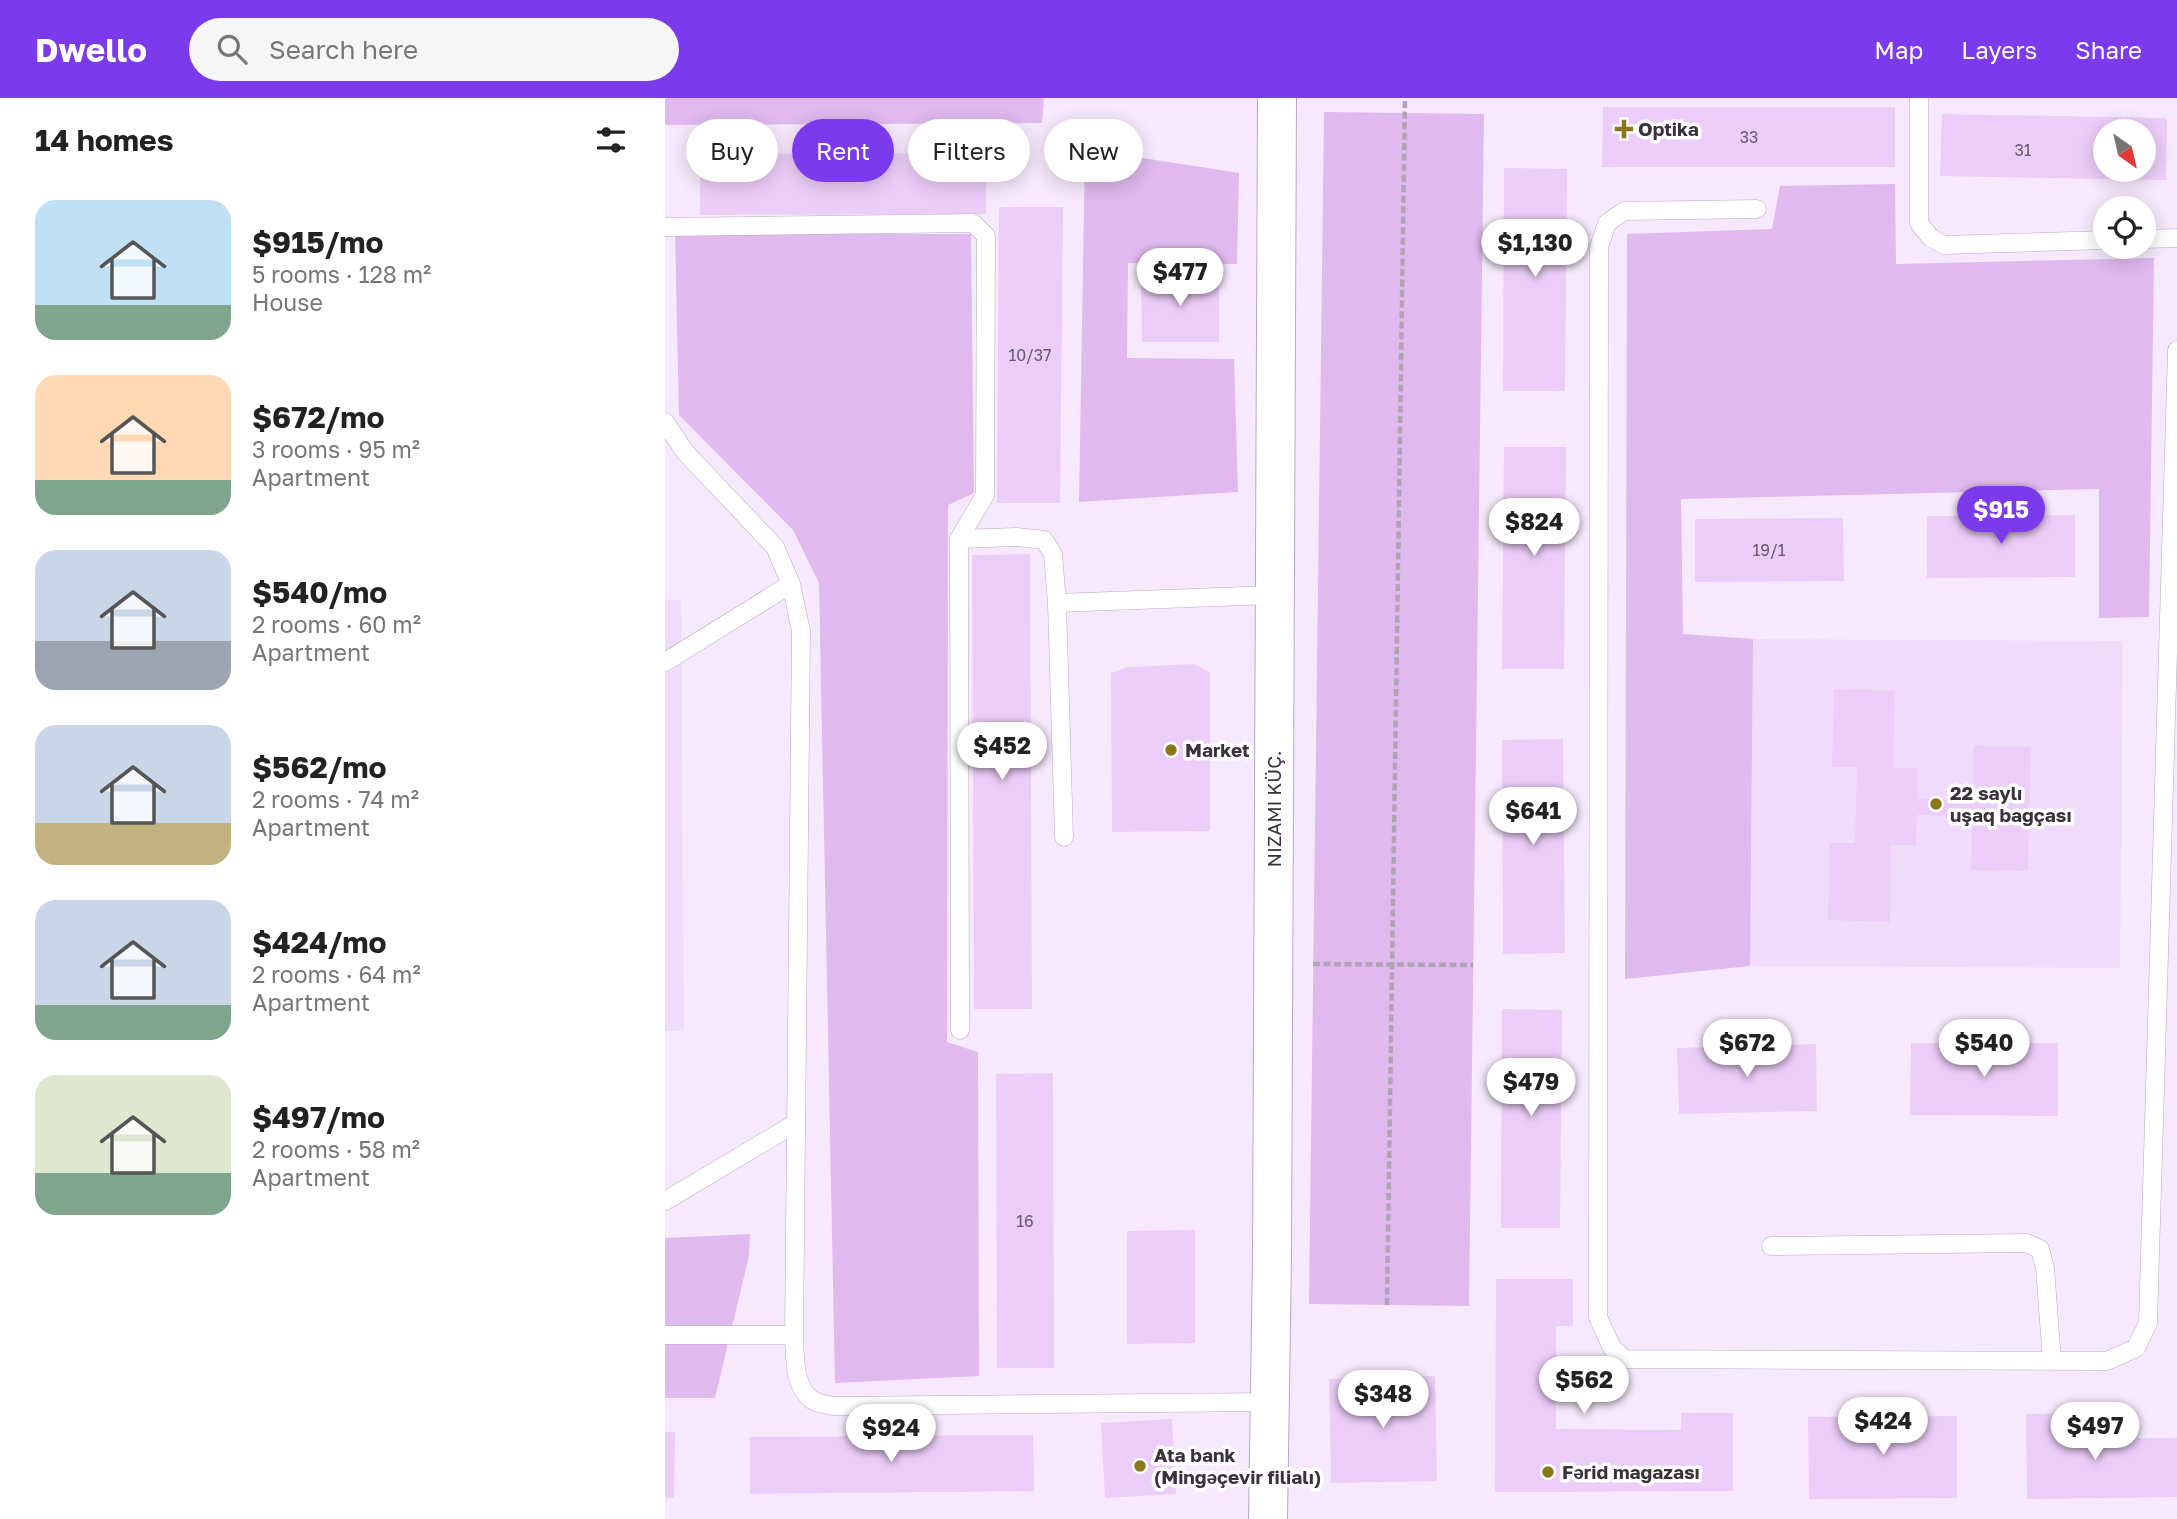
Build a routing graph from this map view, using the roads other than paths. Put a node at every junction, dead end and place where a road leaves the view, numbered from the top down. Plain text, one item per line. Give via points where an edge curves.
1 (1277, 98) edge
2 (1919, 98) edge
3 (1757, 209) dead end
4 (665, 227) edge
5 (2177, 238) edge
6 (2156, 239) edge
7 (2093, 240) edge
8 (2177, 350) edge
9 (665, 422) edge
10 (960, 538) junction
11 (791, 584) junction
12 (1275, 595) junction
13 (1057, 603) junction
14 (665, 662) edge
15 (1065, 836) dead end
16 (960, 1030) dead end
17 (796, 1123) junction
18 (665, 1201) edge
19 (1771, 1247) dead end
20 (665, 1335) edge
21 (794, 1335) junction
22 (2052, 1361) junction
23 (1271, 1402) junction
24 (1268, 1519) edge

1 - 12 street, NIZAMI KÜÇ.
2 - 7 lane via 1919,223 1931,238 1944,246
3 - 22 lane via 1624,211 1607,223 1599,247 1598,1317 1612,1348 1625,1359
4 - 10 lane via 973,223 986,236 985,495
5 - 6 lane
8 - 22 lane via 2148,1323 2136,1348 2107,1361
9 - 11 lane via 685,452 775,547
10 - 13 lane via 1044,540 1053,554
10 - 16 lane
11 - 14 lane
11 - 17 lane via 801,631
12 - 13 lane
12 - 23 street, NIZAMI KÜÇ.
13 - 15 lane
17 - 18 lane
17 - 21 lane
19 - 22 lane via 2026,1243 2040,1249 2045,1268
20 - 21 lane
21 - 23 lane via 802,1388 812,1400 834,1406
23 - 24 street, NIZAMI KÜÇ.

